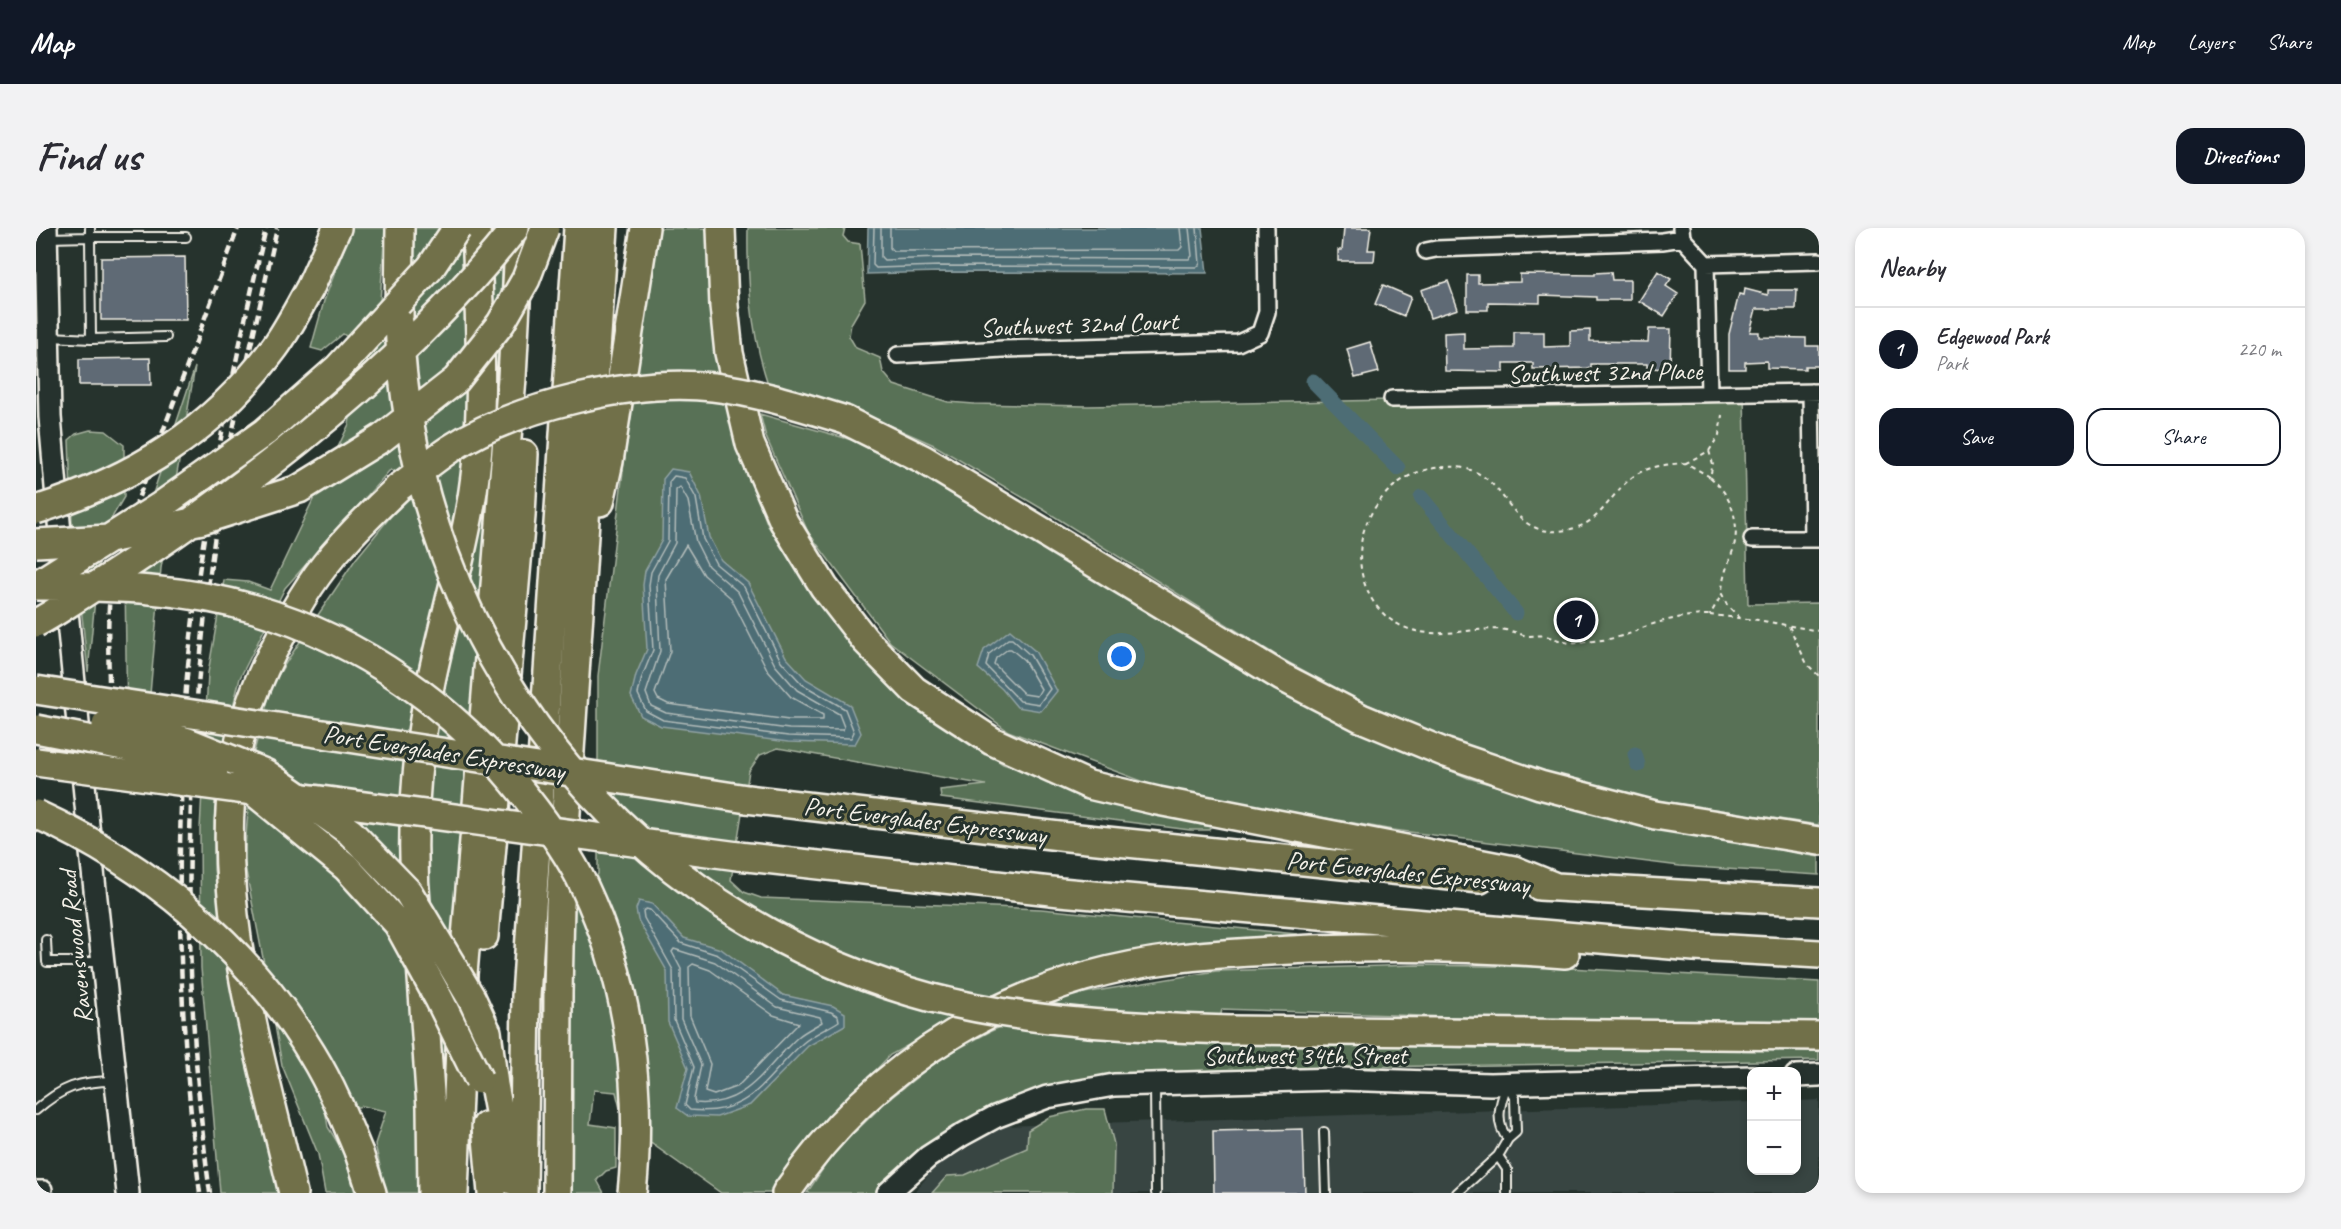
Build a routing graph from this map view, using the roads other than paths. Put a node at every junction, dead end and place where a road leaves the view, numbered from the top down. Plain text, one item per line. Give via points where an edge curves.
1 (337, 228) edge
2 (400, 228) edge
3 (457, 228) edge
4 (476, 228) edge
5 (515, 228) edge
6 (520, 228) edge
7 (536, 228) edge
8 (545, 228) edge
9 (578, 228) edge
10 (604, 228) edge
11 (645, 228) edge
12 (721, 228) edge
13 (1266, 228) edge
14 (90, 232) edge
15 (46, 233) edge
16 (1682, 233) edge
17 (186, 237) dead end
18 (1426, 251) dead end
19 (1819, 261) edge
20 (1706, 264) junction
21 (49, 337) junction
22 (166, 337) dead end
23 (92, 339) junction
24 (898, 355) dead end
25 (1815, 392) edge
26 (1708, 394) junction
27 (1392, 399) dead end
28 (43, 417) edge
29 (36, 510) edge
30 (1752, 539) dead end
31 (1816, 539) edge
32 (36, 543) edge
33 (36, 586) edge
34 (580, 588) junction
35 (36, 623) edge
36 (36, 690) edge
37 (36, 712) edge
38 (36, 729) edge
39 (36, 762) edge
40 (36, 814) edge
41 (36, 825) edge
42 (88, 825) junction
43 (1819, 841) edge
44 (1556, 887) junction
45 (1819, 902) edge
46 (46, 940) dead end
47 (1694, 947) junction
48 (1819, 954) edge
49 (104, 962) junction
50 (1819, 1036) edge
51 (1819, 1075) edge
52 (1801, 1076) edge
53 (1747, 1077) edge
54 (116, 1081) junction
55 (1155, 1083) junction
56 (1508, 1084) junction
57 (36, 1110) edge
58 (1324, 1132) dead end
59 (1508, 1140) junction
60 (1498, 1156) junction
61 (128, 1193) edge
62 (293, 1193) edge
63 (372, 1193) edge
64 (432, 1193) edge
65 (454, 1193) edge
66 (472, 1193) edge
67 (492, 1193) edge
68 (512, 1193) edge
69 (523, 1193) edge
70 (557, 1193) edge
71 (632, 1193) edge
72 (786, 1193) edge
73 (888, 1193) edge
74 (1156, 1193) edge
75 (1326, 1193) edge
76 (1457, 1193) edge
77 (1507, 1193) edge

1 - 29 highway, bridge via 310,288 276,346 213,417 172,447 115,480
2 - 50 highway, bridge via 401,364 413,444 440,539 470,614 497,665 549,745 609,814 647,850 723,906 768,933 827,961 902,989 985,1010 1095,1024 1231,1030
3 - 33 highway, bridge via 431,267 338,368 264,432 159,507
4 - 64 highway via 480,365 477,459 468,521 429,689 415,819 415,899 431,1107
5 - 35 highway, bridge via 431,324 297,443 136,561
6 - 65 highway via 510,402 464,962
7 - 66 highway via 521,516 476,1059
8 - 32 highway, bridge via 526,279 501,323 456,380 382,438 299,489 202,520 109,539
9 - 69 highway via 526,996
10 - 34 highway
11 - 34 highway via 609,461
12 - 44 highway via 726,330 750,444 784,522 824,587 865,640 914,690 992,741 1089,785 1514,870
13 - 24 street, Southwest 32nd Court via 1267,312 1260,333 1238,343
14 - 15 lane
14 - 17 lane
14 - 23 lane
15 - 21 street, Ravenswood Road
16 - 18 street via 1662,241
16 - 20 street
19 - 20 street
20 - 26 street
21 - 23 lane
21 - 28 street, Ravenswood Road
22 - 23 lane
25 - 26 street, Southwest 32nd Place
25 - 31 street
26 - 27 street, Southwest 32nd Place
28 - 42 street, Ravenswood Road
30 - 31 street
33 - 71 highway, bridge via 168,590 218,599 282,618 343,644 387,669 430,699 479,742 540,814 584,885 599,921 620,990 631,1047 636,1110
34 - 70 highway via 560,905
36 - 44 highway, Port Everglades Expressway, bridge via 747,799 1068,837
37 - 68 highway, bridge via 161,734 214,751 264,773 350,832 408,892 467,990 487,1032
38 - 67 highway, bridge via 159,753 255,792 346,867 398,924 480,1080
39 - 47 highway, Port Everglades Expressway, bridge via 738,856 1060,892
40 - 63 highway, bridge via 105,849 148,877 223,941 283,1011 312,1053 359,1153
41 - 42 street
42 - 49 street, Ravenswood Road
43 - 62 highway, bridge via 1655,815 1540,785 1360,718 1282,677 923,459 845,420 711,387 610,392 560,403 498,424 451,449 399,487 340,546 292,613 253,696 235,763 229,822 231,868 236,924 255,1032
44 - 45 highway, Port Everglades Expressway
46 - 49 lane via 47,962
47 - 48 highway, Port Everglades Expressway
47 - 72 highway via 1588,956 1438,948 1257,951 1171,959 1082,977 998,1008 918,1057 844,1121
49 - 54 street, Ravenswood Road
51 - 52 street
53 - 56 street, Southwest 34th Street
54 - 57 lane via 91,1081 69,1087
54 - 61 street, Ravenswood Road
55 - 56 street, Southwest 34th Street via 1338,1079
55 - 73 street, Southwest 34th Street via 1080,1090 1014,1109 936,1151
55 - 74 lane
56 - 59 lane via 1499,1104 1501,1132
56 - 59 lane via 1515,1098 1516,1132
58 - 75 lane
59 - 60 lane
60 - 76 lane
60 - 77 lane via 1507,1169

